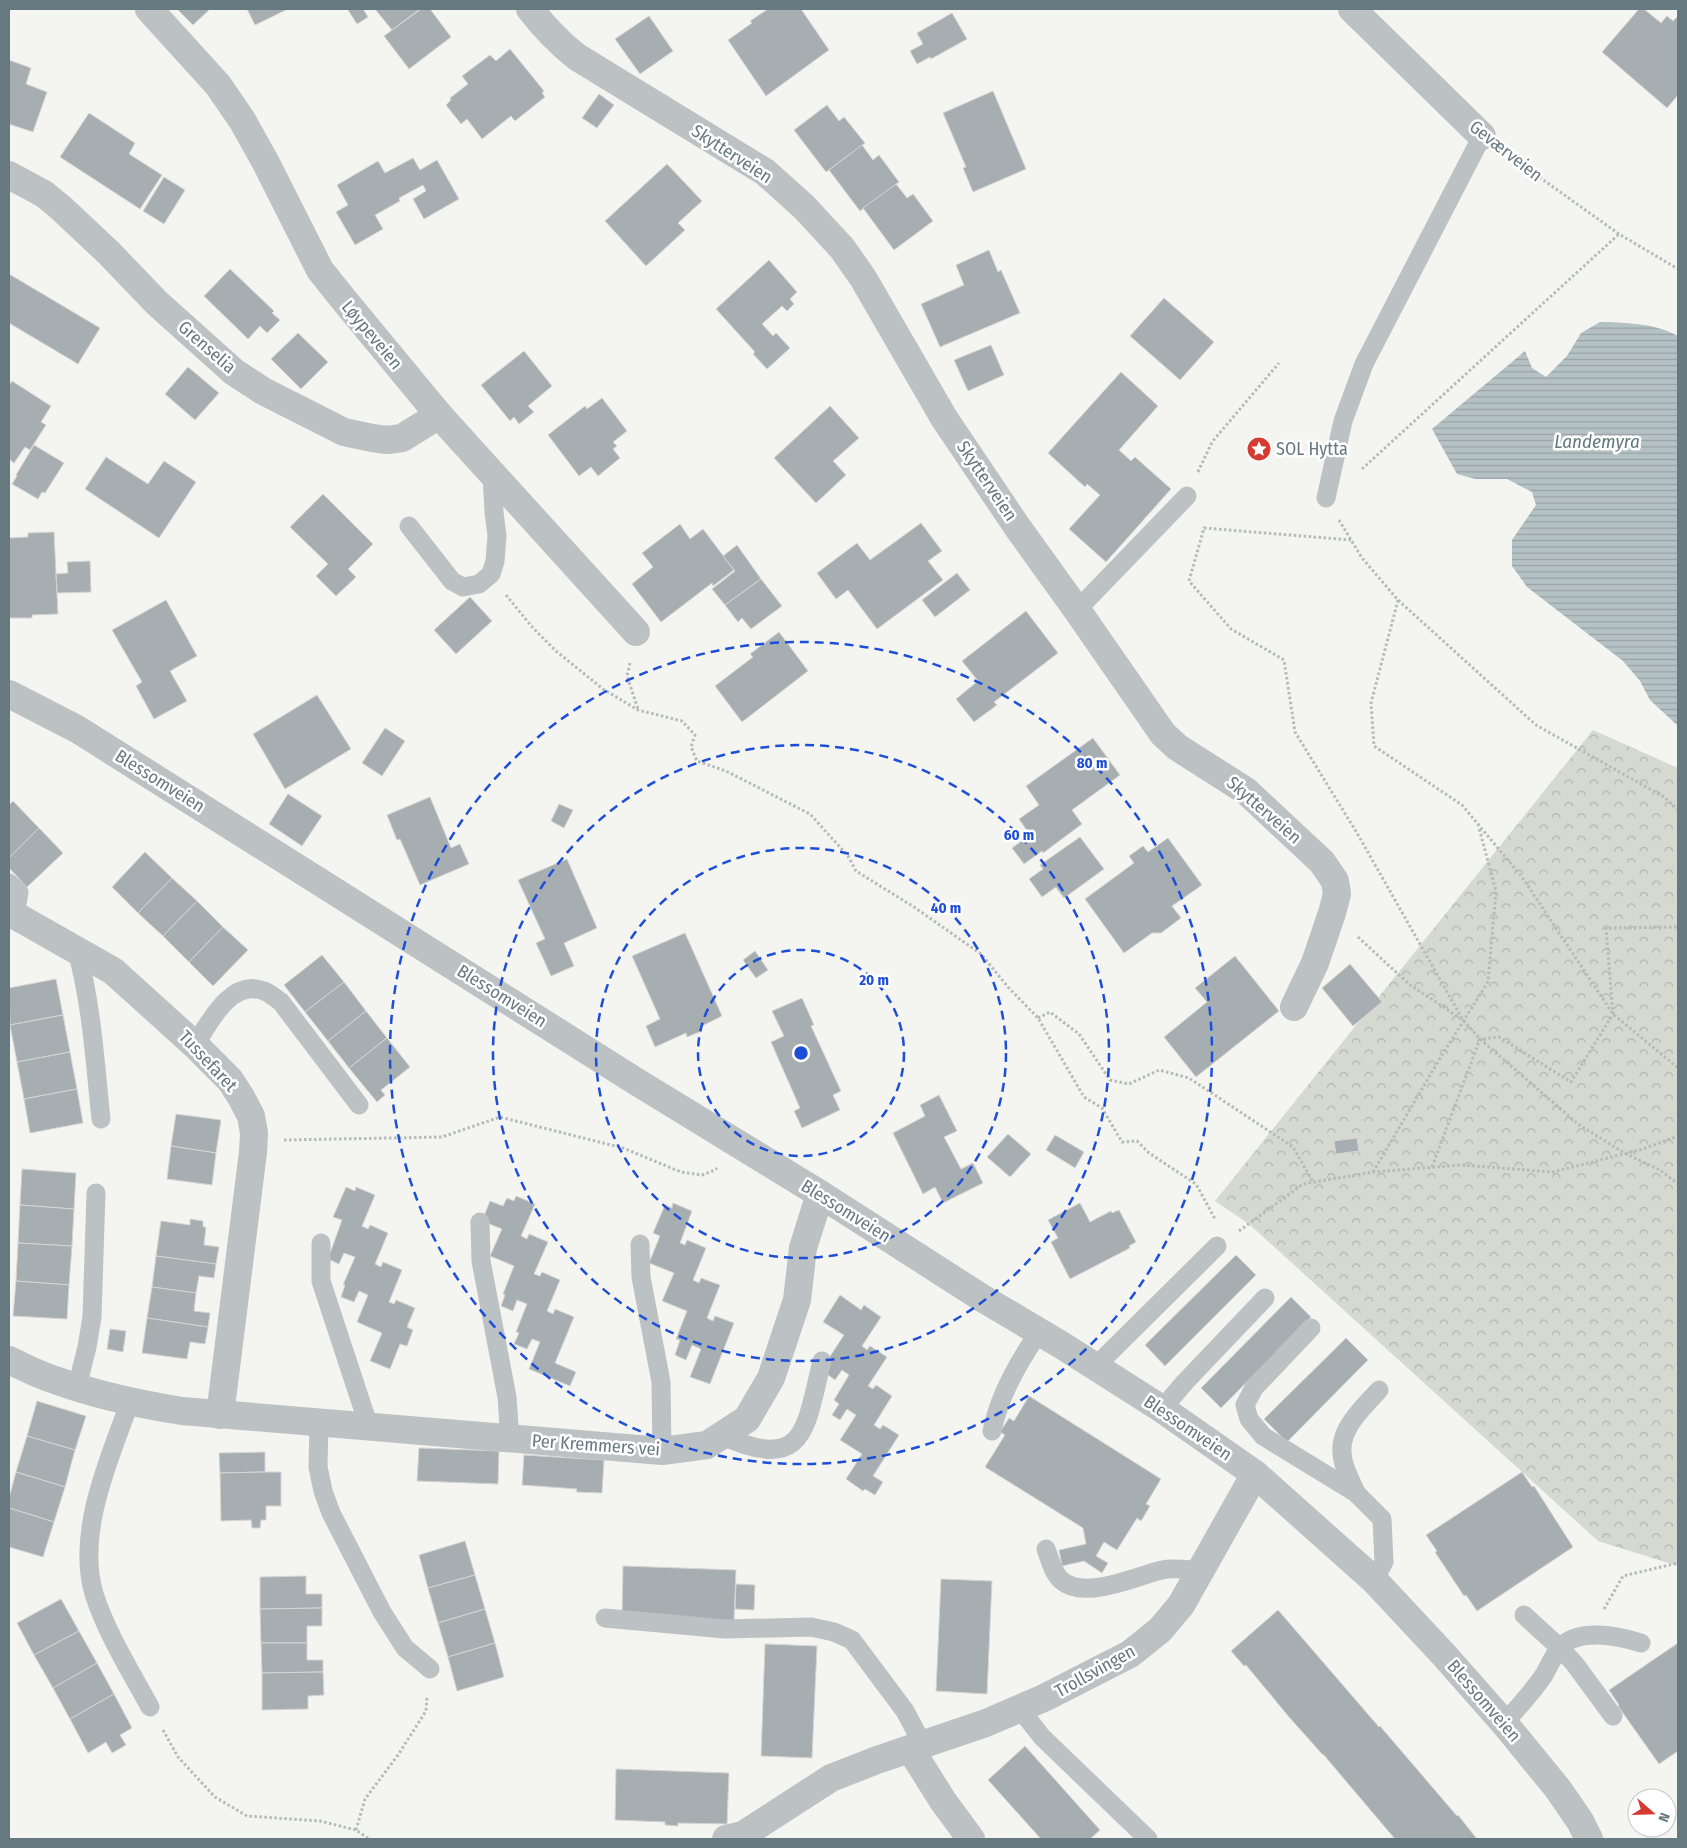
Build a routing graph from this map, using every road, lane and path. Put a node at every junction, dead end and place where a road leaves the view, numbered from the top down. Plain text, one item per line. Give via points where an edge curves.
1 (148, 9) edge
2 (530, 9) edge
3 (1352, 9) edge
4 (1482, 136) junction
5 (9, 175) edge
6 (1619, 234) junction
7 (1678, 269) edge
8 (1279, 363) dead end
9 (439, 415) junction
10 (492, 473) junction
11 (1187, 496) joint
12 (1326, 498) junction
13 (409, 526) dead end
14 (1351, 540) junction
15 (491, 574) junction
16 (1398, 600) junction
17 (1077, 610) junction
18 (636, 632) joint
19 (9, 694) edge
20 (638, 710) junction
21 (1678, 810) edge
22 (1478, 825) junction
23 (9, 883) edge
24 (1332, 913) junction
25 (12, 914) edge
26 (1678, 927) edge
27 (77, 951) junction
28 (1294, 1007) dead end
29 (1613, 1014) junction
30 (1038, 1018) junction
31 (1463, 1020) junction
32 (1480, 1039) junction
33 (195, 1045) junction
34 (1678, 1068) edge
35 (359, 1106) dead end
36 (101, 1119) dead end
37 (1678, 1136) edge
38 (254, 1141) junction
39 (734, 1141) junction
40 (1626, 1154) junction
41 (1432, 1167) junction
42 (1373, 1172) junction
43 (1313, 1182) junction
44 (1678, 1184) edge
45 (96, 1192) dead end
46 (820, 1194) junction
47 (480, 1222) dead end
48 (321, 1243) dead end
49 (640, 1244) dead end
50 (1217, 1246) junction
51 (1266, 1298) dead end
52 (1311, 1328) dead end
53 (1039, 1332) junction
54 (9, 1360) edge
55 (822, 1361) dead end
56 (1095, 1367) junction
57 (77, 1387) junction
58 (1379, 1390) dead end
59 (130, 1402) junction
60 (1162, 1410) junction
61 (220, 1414) junction
62 (319, 1423) junction
63 (369, 1427) junction
64 (992, 1431) dead end
65 (721, 1436) junction
66 (510, 1438) junction
67 (662, 1451) junction
68 (1255, 1474) junction
69 (1356, 1493) junction
70 (1046, 1549) dead end
71 (1678, 1563) edge
72 (1201, 1571) junction
73 (1374, 1580) junction
74 (1524, 1615) dead end
75 (605, 1618) dead end
76 (1589, 1635) junction
77 (1641, 1643) dead end
78 (1560, 1648) junction
79 (430, 1669) joint
80 (150, 1706) joint
81 (1020, 1709) junction
82 (1613, 1716) dead end
83 (1504, 1723) junction
84 (917, 1747) junction
85 (356, 1830) junction
86 (369, 1839) edge
87 (726, 1839) edge
88 (971, 1839) edge
89 (1148, 1839) edge
90 (1590, 1839) edge

1 - 9 street, Løypeveien via 218,85 266,163 320,270
2 - 17 street, Skytterveien via 544,28 577,57 765,172 842,248 863,278 944,418
3 - 4 street, Geværveien
4 - 6 path, Geværveien
4 - 12 lane via 1364,364 1343,421
5 - 9 street, Grenselia via 44,194 60,207 157,303 234,372 263,391 344,432 372,438 402,438
6 - 7 path, Geværveien
6 - 12 path via 1350,480
8 - 11 path via 1212,442
9 - 10 street, Løypeveien
10 - 15 lane via 497,536
10 - 18 street, Løypeveien
11 - 17 lane
12 - 14 path
13 - 15 lane via 452,581 463,587 479,584
14 - 16 path
14 - 31 path via 1204,528 1189,581 1231,629 1284,660 1295,732 1357,832
15 - 20 path via 510,601 556,651 603,689
16 - 21 path via 1536,725 1664,798
16 - 22 path via 1371,703 1374,746 1462,805
17 - 24 street, Skytterveien via 1163,734 1177,747 1246,791 1322,862 1336,881 1337,894
18 - 20 path via 627,676
19 - 39 street, Blessomveien via 77,728
20 - 30 path via 682,720 695,736 691,747 697,761 726,771 810,814 848,856 856,871 981,954
22 - 29 path via 1522,877
22 - 31 path via 1496,891 1488,982
23 - 25 lane via 19,892
24 - 28 street, Skytterveien via 1315,963
24 - 31 path via 1410,985
25 - 27 street, Tussefaret
26 - 29 path via 1606,928
27 - 33 street, Tussefaret via 113,971
27 - 36 lane via 90,1013
29 - 32 path via 1570,1082 1499,1037
29 - 34 path
30 - 43 path via 1050,1012 1079,1034 1110,1080 1129,1084 1159,1070 1189,1078 1293,1147
30 - 50 path via 1084,1097 1102,1108 1122,1142 1137,1141 1149,1153 1196,1184 1219,1226
31 - 32 path
31 - 42 path
32 - 40 path via 1578,1124
32 - 41 path
33 - 35 lane via 218,1010 231,997 248,988 264,991 281,1002
33 - 38 street, Tussefaret via 230,1080 241,1097 251,1116
37 - 40 path
38 - 39 path via 442,1138 500,1117 623,1148 681,1172 702,1175 715,1170
38 - 61 street, Tussefaret
39 - 46 street, Blessomveien
40 - 41 path via 1553,1172 1461,1165
40 - 44 path via 1660,1170
41 - 42 path
42 - 43 path
43 - 50 path via 1303,1184
45 - 57 lane via 92,1317
46 - 53 street, Blessomveien
46 - 65 street, Per Kremmers vei via 803,1248 797,1300 771,1378 747,1419
47 - 66 lane via 481,1261 507,1397
48 - 63 lane via 321,1282
49 - 67 lane via 641,1276 661,1382
50 - 56 lane
51 - 60 lane
52 - 69 lane via 1254,1388 1245,1405 1249,1419 1263,1436
53 - 56 street, Blessomveien
53 - 64 lane via 995,1414
54 - 57 street, Per Kremmers vei
55 - 65 lane via 806,1427 790,1445 771,1450 745,1446
56 - 60 street, Blessomveien
57 - 59 street, Per Kremmers vei
58 - 69 lane via 1348,1425 1343,1440 1342,1459
59 - 61 street, Per Kremmers vei
59 - 80 lane via 106,1465 91,1520 90,1568 94,1593 111,1636
60 - 68 street, Blessomveien
61 - 62 street, Per Kremmers vei
62 - 63 street, Per Kremmers vei
62 - 79 lane via 318,1467 331,1513 382,1612 405,1648
63 - 66 street, Per Kremmers vei
65 - 67 street, Per Kremmers vei via 707,1444
66 - 67 street, Per Kremmers vei
68 - 72 street, Trollsvingen
68 - 73 street, Blessomveien
69 - 73 lane via 1382,1519 1384,1562
70 - 72 lane via 1061,1581 1090,1589 1163,1570
71 - 76 path via 1623,1576
72 - 81 street, Trollsvingen via 1181,1605 1160,1630 1130,1654
73 - 83 street, Blessomveien
74 - 78 lane
75 - 84 lane via 724,1629 811,1627 834,1632 852,1640 905,1711
76 - 77 lane via 1623,1637
76 - 78 lane via 1570,1640
78 - 82 lane
78 - 83 lane via 1544,1675
79 - 85 path via 426,1711 365,1799
80 - 85 path via 178,1757 215,1798 247,1816 320,1821
81 - 84 street, Trollsvingen
81 - 89 lane via 1042,1737
83 - 90 street, Blessomveien via 1558,1789
84 - 87 street, Trollsvingen via 831,1778 743,1835
84 - 88 street via 943,1801
85 - 86 path

